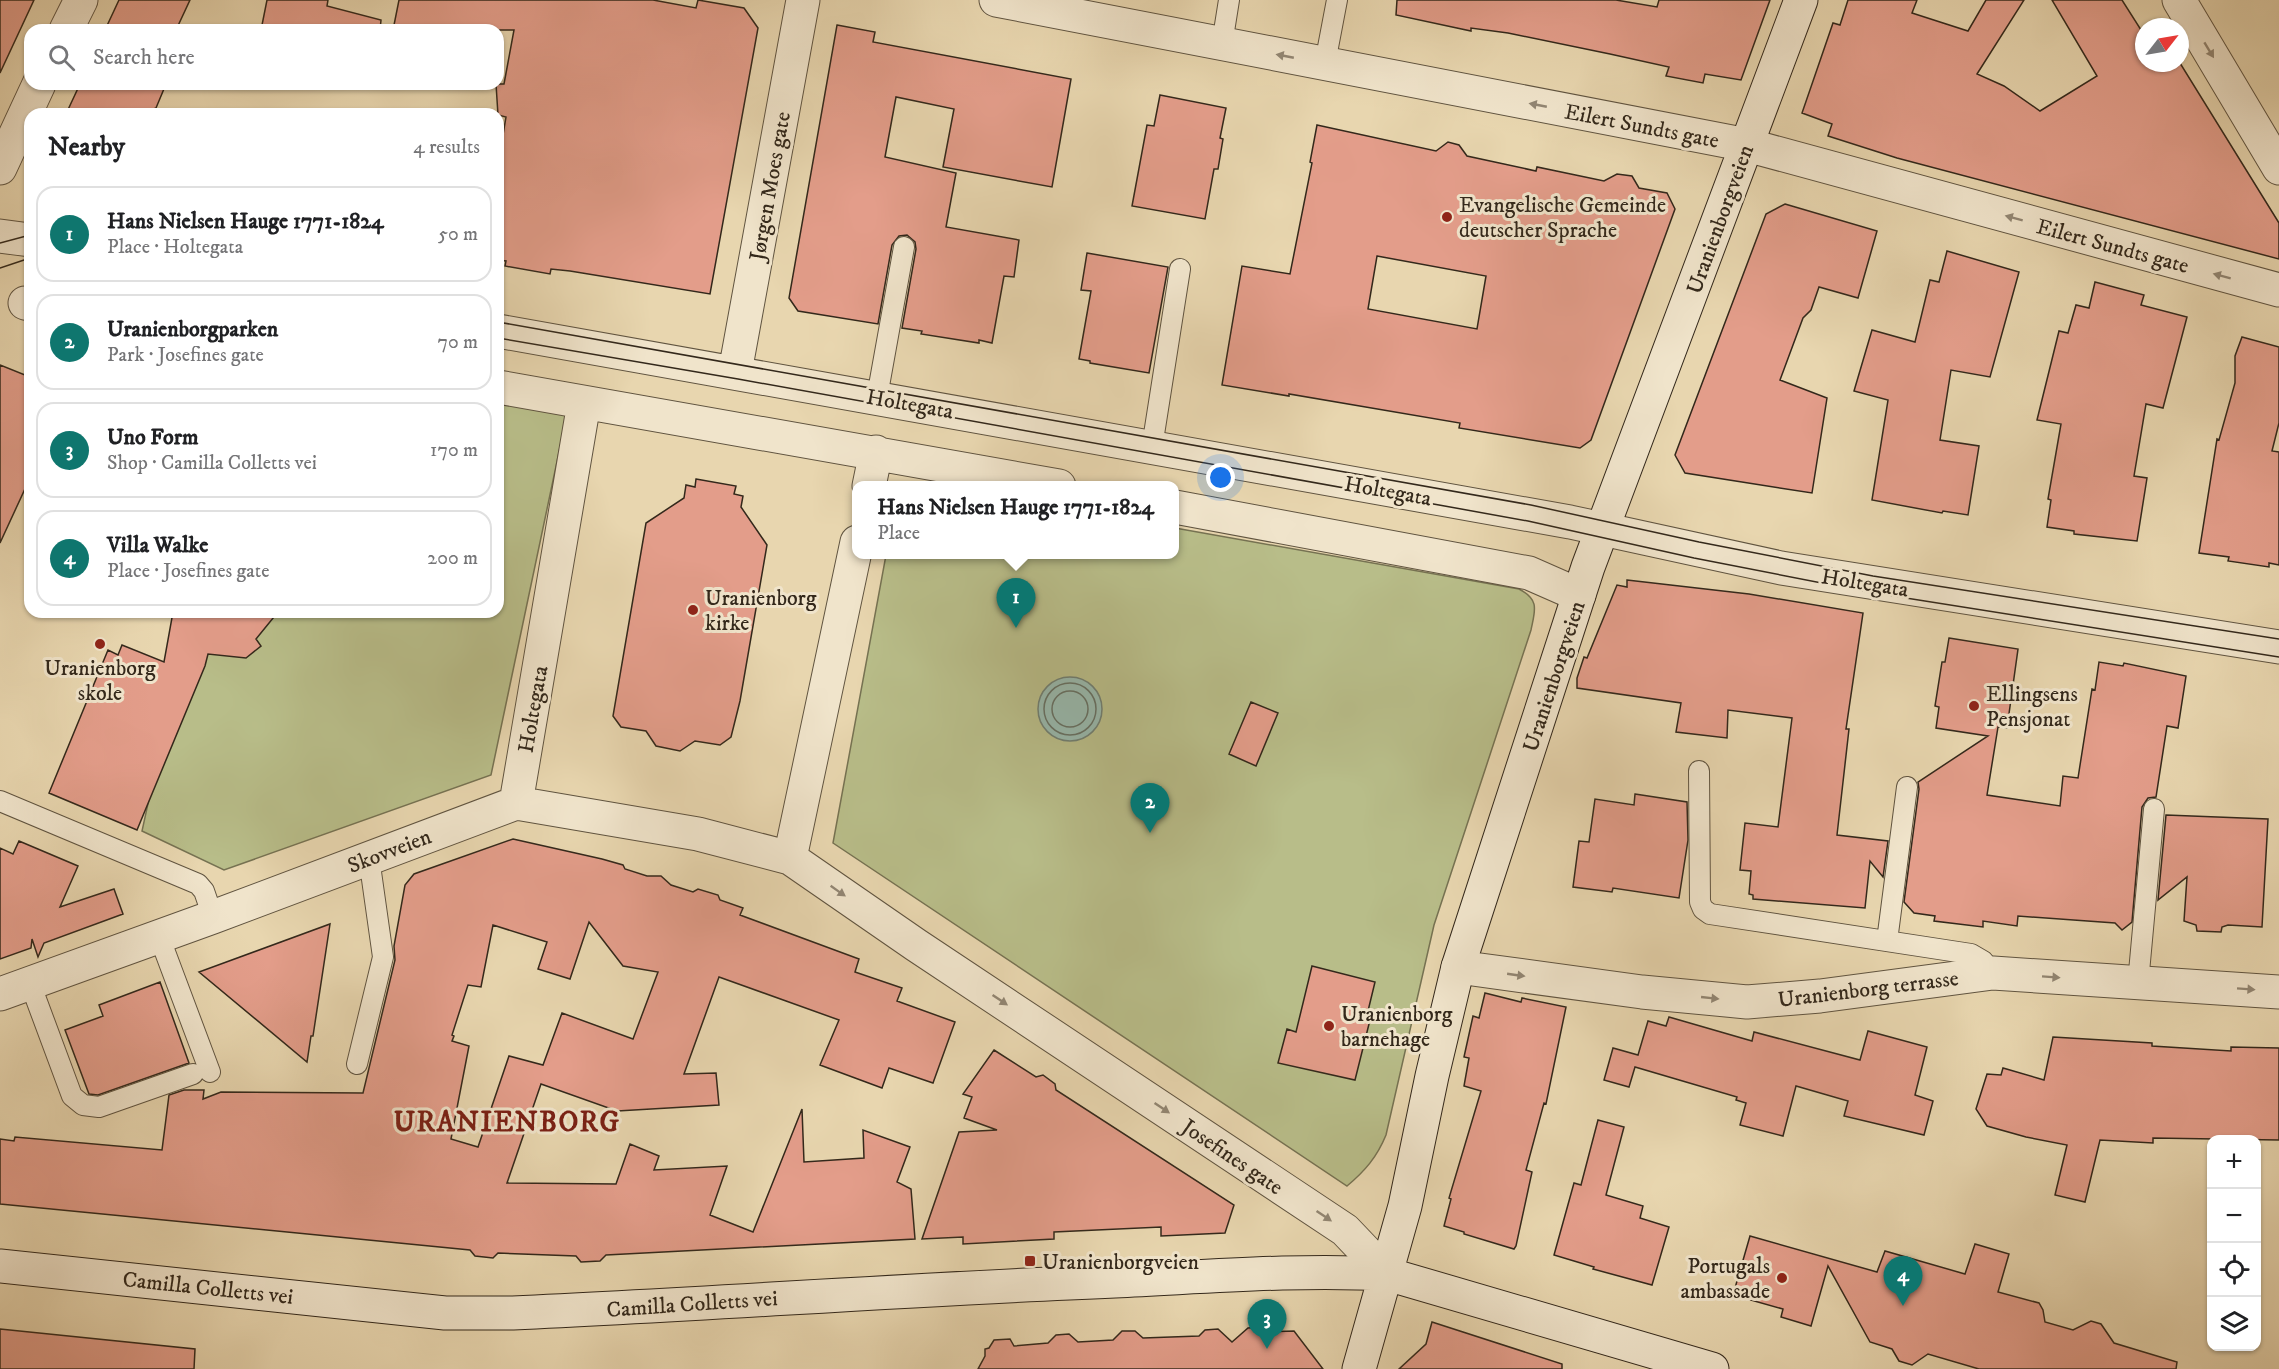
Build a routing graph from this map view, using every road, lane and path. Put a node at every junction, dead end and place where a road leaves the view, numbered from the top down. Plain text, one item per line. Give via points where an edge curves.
1 (81, 0) edge
2 (803, 0) edge
3 (996, 0) edge
4 (1229, 0) edge
5 (1337, 0) edge
6 (1801, 0) edge
7 (2179, 0) edge
8 (69, 24) edge
9 (1222, 44) junction
10 (1325, 63) junction
11 (36, 90) edge
12 (28, 108) edge
13 (24, 116) edge
14 (1747, 145) junction
15 (0, 168) edge
16 (2279, 168) edge
17 (0, 236) edge
18 (24, 239) edge
19 (904, 248) dead end
20 (1180, 269) dead end
21 (2279, 290) edge
22 (504, 332) edge
23 (735, 372) junction
24 (504, 388) edge
25 (877, 397) junction
26 (584, 403) junction
27 (1152, 447) junction
28 (876, 452) junction
29 (870, 481) edge
30 (1032, 481) edge
31 (1179, 508) edge
32 (1603, 530) junction
33 (853, 559) edge
34 (1579, 595) junction
35 (2279, 647) edge
36 (1699, 771) dead end
37 (1907, 787) dead end
38 (0, 801) edge
39 (516, 803) junction
40 (2154, 809) dead end
41 (369, 858) junction
42 (790, 858) junction
43 (213, 917) junction
44 (159, 936) junction
45 (1887, 941) junction
46 (1458, 968) junction
47 (1993, 973) junction
48 (30, 983) junction
49 (2138, 983) junction
50 (2279, 992) edge
51 (0, 994) edge
52 (357, 1064) dead end
53 (0, 1266) edge
54 (1387, 1274) junction
55 (1359, 1369) edge
56 (1712, 1369) edge

1 - 8 street
2 - 23 street, Jørgen Moes gate
3 - 9 street, Eilert Sundts gate
4 - 9 lane
5 - 10 lane
6 - 14 street, Uranienborgveien
7 -> 16 street
10 -> 9 street, Eilert Sundts gate
14 -> 10 street, Eilert Sundts gate
11 - 12 street
13 - 15 street
21 -> 14 street, Eilert Sundts gate
14 - 32 street, Uranienborgveien
17 - 18 street
19 - 25 lane
20 - 27 lane
22 - 23 street, Holtegata
23 - 25 street, Holtegata
24 - 26 street
25 - 27 street, Holtegata
26 - 28 street
26 - 39 street, Holtegata
27 - 32 street, Holtegata
28 - 29 street
28 - 30 street
31 - 34 street via 1529,573
32 - 34 street, Uranienborgveien
32 - 35 street, Holtegata via 1792,570
33 - 42 street
34 - 46 street, Uranienborgveien
36 - 45 lane via 1703,909 1710,914
37 - 45 lane
38 - 43 lane via 198,884
39 - 41 street, Skovveien
39 - 42 street via 717,838
40 - 49 lane
41 - 43 street, Skovveien
41 - 52 lane via 383,957
42 -> 54 street, Josefines gate via 1345,1230
43 - 44 street, Skovveien
44 - 48 street, Skovveien
44 - 48 lane via 202,1073 99,1107 83,1105 72,1096
45 - 47 lane via 1971,954
46 -> 47 street, Uranienborg terrasse via 1747,1002
46 - 54 street, Uranienborgveien
47 -> 49 street, Uranienborg terrasse
48 - 51 street, Skovveien
49 -> 50 street, Uranienborg terrasse
53 - 54 street, Camilla Colletts vei via 445,1313 1046,1283 1299,1273
54 - 55 street, Uranienborgveien
54 - 56 street

